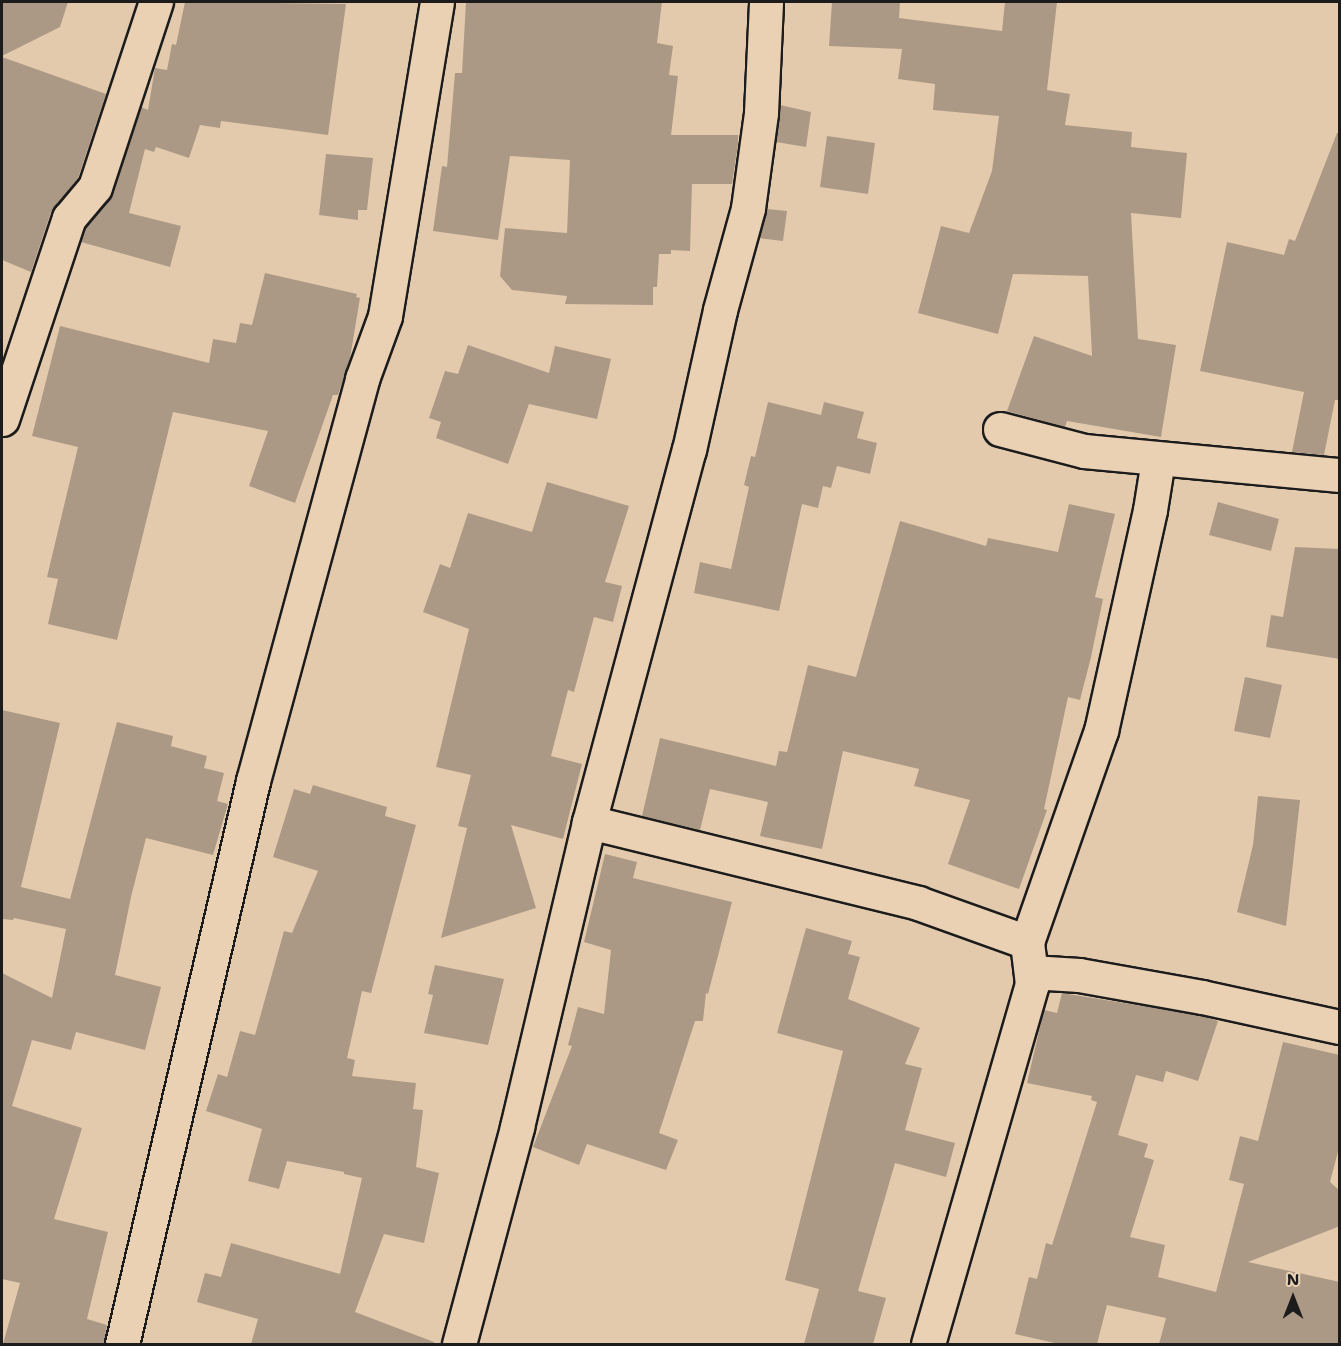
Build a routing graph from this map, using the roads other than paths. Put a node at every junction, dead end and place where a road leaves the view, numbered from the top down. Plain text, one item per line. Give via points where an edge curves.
1 (156, 2) edge
2 (437, 2) edge
3 (766, 2) edge
4 (2, 419) edge
5 (1000, 429) dead end
6 (1158, 460) junction
7 (1340, 475) edge
8 (589, 822) junction
9 (1029, 957) junction
10 (1340, 1027) edge
11 (122, 1344) edge
12 (459, 1344) edge
13 (928, 1344) edge

1 - 4 street via 95,188 69,218
2 - 11 street via 385,316 362,379 253,781
3 - 8 street via 761,113 748,208 720,310 689,450
5 - 6 street via 1084,452
6 - 7 street
6 - 9 street via 1101,731
8 - 9 street via 918,903
8 - 12 street via 517,1127
9 - 10 street via 1090,977
9 - 13 street via 1032,984

